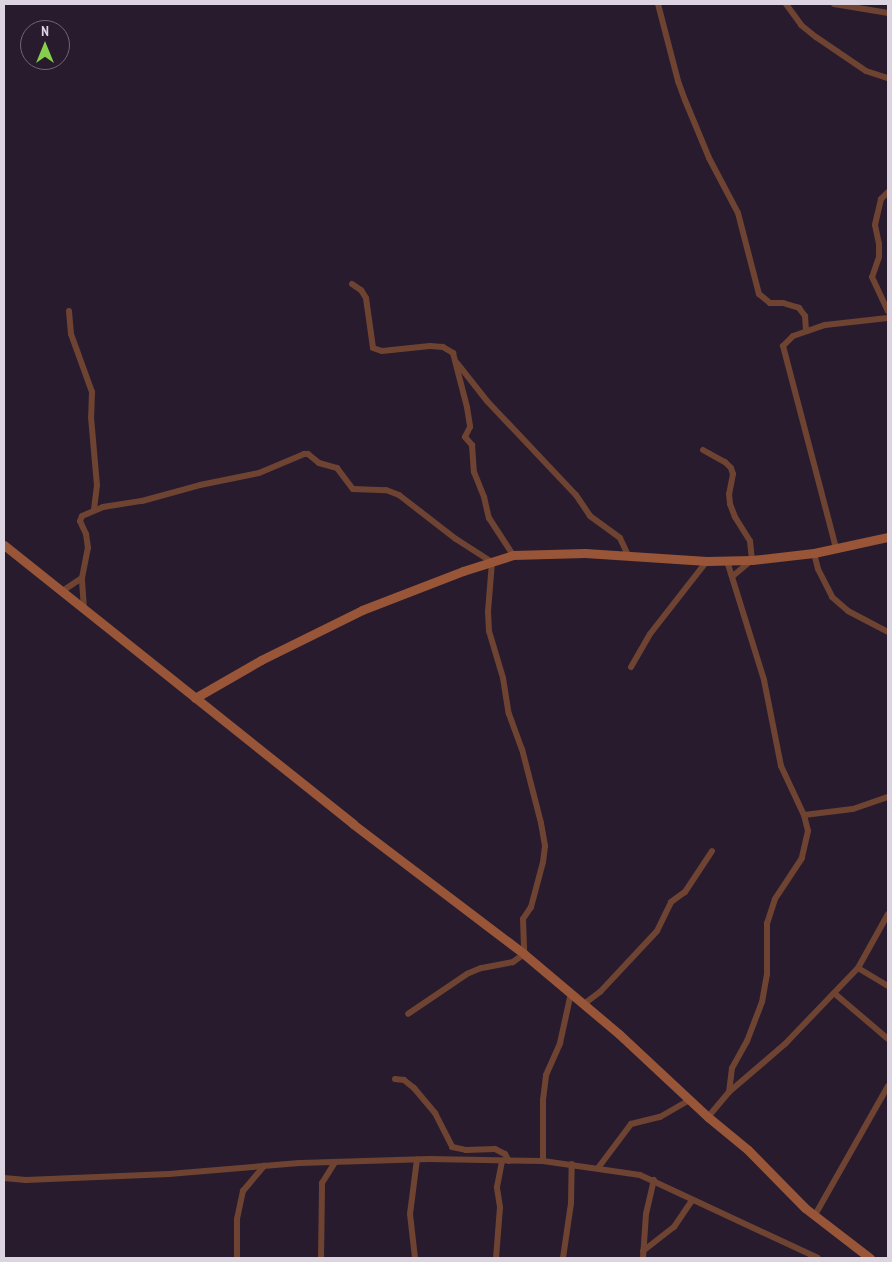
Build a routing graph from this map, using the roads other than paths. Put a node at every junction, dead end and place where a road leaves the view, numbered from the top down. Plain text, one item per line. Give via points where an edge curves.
1 (658, 4) edge
2 (786, 4) edge
3 (834, 4) edge
4 (888, 13) edge
5 (888, 78) edge
6 (888, 192) edge
7 (352, 284) dead end
8 (888, 310) edge
9 (70, 311) dead end
10 (887, 318) edge
11 (806, 330) junction
12 (456, 362) junction
13 (703, 450) dead end
14 (94, 510) junction
15 (888, 537) edge
16 (4, 545) edge
17 (836, 548) junction
18 (814, 553) junction
19 (513, 555) junction
20 (628, 556) junction
21 (752, 560) junction
22 (707, 561) junction
23 (727, 561) junction
24 (492, 562) junction
25 (733, 576) junction
26 (82, 578) junction
27 (61, 592) junction
28 (84, 609) junction
29 (888, 632) edge
30 (631, 667) dead end
31 (195, 698) junction
32 (888, 798) edge
33 (804, 815) junction
34 (712, 850) dead end
35 (888, 914) edge
36 (524, 954) junction
37 (858, 968) junction
38 (888, 986) edge
39 (571, 993) junction
40 (834, 994) junction
41 (584, 1004) junction
42 (408, 1014) dead end
43 (888, 1039) edge
44 (395, 1079) dead end
45 (888, 1086) edge
46 (729, 1092) junction
47 (690, 1100) junction
48 (708, 1117) junction
49 (417, 1159) junction
50 (505, 1161) junction
51 (544, 1161) junction
52 (334, 1162) junction
53 (572, 1164) junction
54 (264, 1166) junction
55 (598, 1168) junction
56 (4, 1178) edge
57 (654, 1180) junction
58 (692, 1200) junction
59 (814, 1215) junction
60 (643, 1251) junction
61 (237, 1258) edge
62 (322, 1258) edge
63 (414, 1258) edge
64 (496, 1258) edge
65 (563, 1258) edge
66 (643, 1258) edge
67 (818, 1258) edge
68 (870, 1258) edge

1 - 11 street via 683,94 709,158 738,213 759,294 770,303 799,308 805,316
2 - 5 street via 801,25 816,37 866,71
3 - 4 street
6 - 8 street via 881,199 875,225 879,257 872,277
7 - 12 street via 366,298 373,348 382,351 443,347 453,353
8 - 10 street
9 - 14 street via 71,334 92,392 97,485
10 - 11 street via 849,321
11 - 17 street via 787,340 783,346
12 - 19 street via 467,407 470,428 465,437 472,445 474,472 489,518
12 - 20 street via 487,401 576,495 590,516 620,538
13 - 21 street via 731,468 730,504 750,541
14 - 24 street via 258,473 308,454 315,461 337,468 353,488 386,490 399,495 427,519
14 - 26 street via 82,516 80,521 88,548
15 - 17 main road
16 - 27 main road
17 - 18 main road
18 - 21 main road
18 - 29 street via 832,598 848,611
19 - 20 main road
19 - 24 main road
20 - 22 main road
21 - 23 main road
21 - 25 street
22 - 23 main road
22 - 30 street via 650,634
23 - 25 street
24 - 31 main road via 362,610 261,660
24 - 36 street via 488,612 490,631 544,841 536,892 523,919
25 - 33 street via 764,680 781,766
26 - 27 street
26 - 28 street
27 - 28 main road
28 - 31 main road
31 - 36 main road
32 - 33 street via 853,809
33 - 46 street via 808,831 805,850 775,899 766,923 767,974 762,1002 732,1068
34 - 41 street via 685,892 671,902 657,931 600,992
35 - 37 street
36 - 39 main road
36 - 42 street via 513,962 467,974
37 - 38 street
37 - 40 street
39 - 41 main road
39 - 51 street via 560,1043 546,1075
40 - 43 street
40 - 46 street via 779,1050
41 - 47 main road
44 - 50 street via 404,1080 414,1088 435,1113 452,1147 495,1149 505,1154
45 - 59 street
46 - 48 street
47 - 48 main road
47 - 55 street via 660,1117 631,1124
48 - 59 main road via 748,1150 785,1190
49 - 50 street
49 - 52 street
49 - 63 street via 410,1214
50 - 51 street
50 - 64 street via 497,1187 500,1207
51 - 53 street
52 - 54 street
52 - 62 street via 322,1183
53 - 55 street
53 - 65 street via 571,1203
54 - 56 street via 169,1174 26,1180
54 - 61 street via 243,1191 237,1219
55 - 57 street
57 - 58 street
57 - 60 street via 646,1214
58 - 60 street via 674,1227
58 - 67 street
59 - 68 main road
60 - 66 street

